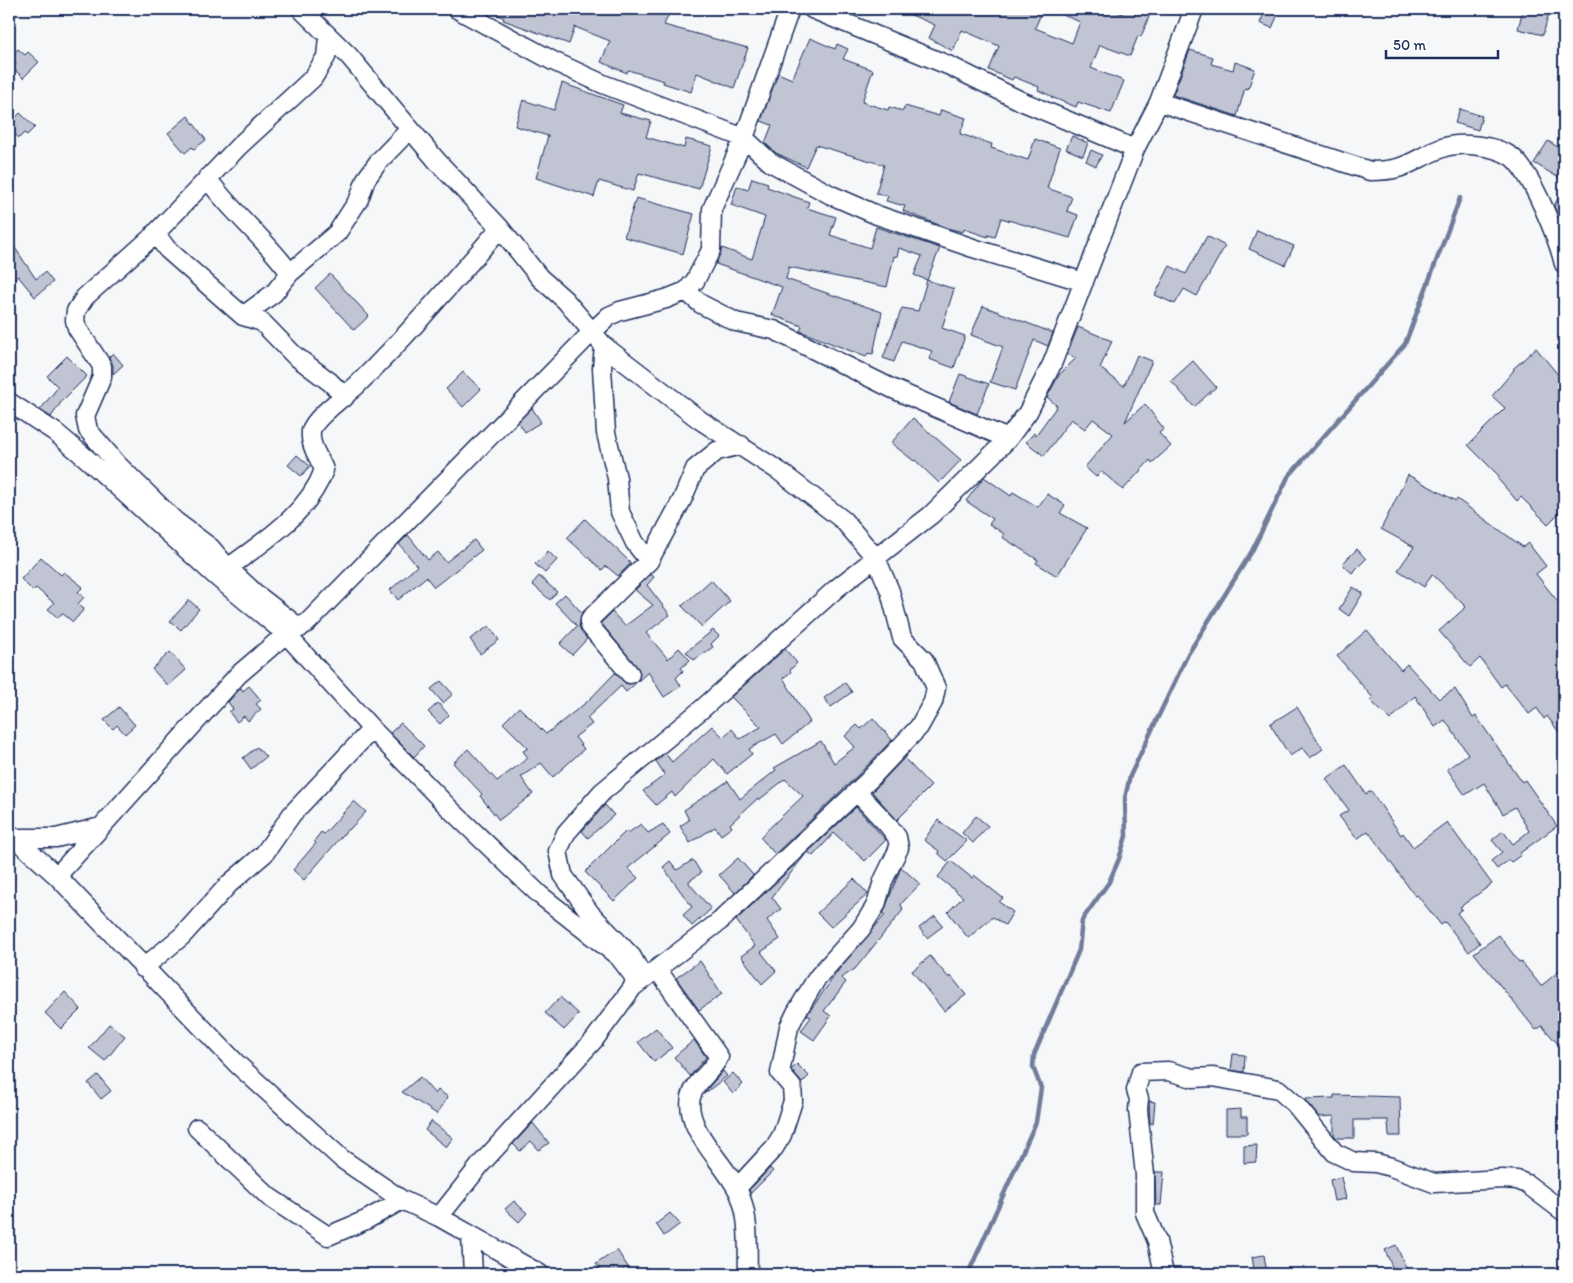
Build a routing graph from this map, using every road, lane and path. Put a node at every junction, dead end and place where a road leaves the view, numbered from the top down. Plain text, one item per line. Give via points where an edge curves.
1 (301, 9) edge
2 (457, 9) edge
3 (790, 9) edge
4 (812, 9) edge
5 (1194, 9) edge
6 (328, 38) junction
7 (1159, 102) junction
8 (410, 129) junction
9 (744, 138) junction
10 (1135, 149) junction
11 (207, 178) junction
12 (500, 228) junction
13 (156, 233) junction
14 (1564, 264) edge
15 (290, 273) junction
16 (1084, 282) junction
17 (686, 290) junction
18 (243, 316) junction
19 (591, 333) junction
20 (604, 346) junction
21 (345, 397) junction
22 (9, 400) edge
23 (1008, 439) junction
24 (741, 445) junction
25 (876, 558) junction
26 (649, 561) junction
27 (228, 568) junction
28 (293, 631) junction
29 (630, 674) dead end
30 (372, 729) junction
31 (856, 792) junction
32 (102, 827) junction
33 (11, 836) edge
34 (58, 876) junction
35 (143, 968) junction
36 (657, 969) junction
37 (634, 982) junction
38 (197, 1128) dead end
39 (737, 1188) junction
40 (402, 1200) junction
41 (1564, 1212) edge
42 (439, 1217) junction
43 (471, 1236) junction
44 (473, 1274) edge
45 (540, 1274) edge
46 (748, 1274) edge
47 (1164, 1274) edge

1 - 6 street
2 - 9 street via 603,84
3 - 9 street
4 - 10 street via 950,66 1021,101
5 - 7 street
6 - 8 street via 349,56
6 - 11 street via 326,57 313,78
7 - 10 street
7 - 14 street via 1370,171 1390,171 1409,166 1442,148 1461,144 1478,145 1512,157 1526,174 1540,201
8 - 12 street
8 - 15 street via 366,179 359,199 337,233
9 - 16 street via 770,162 806,183 869,212
9 - 17 street via 712,208 711,250 696,281
10 - 16 street
11 - 13 street
11 - 15 street via 221,198 275,253
12 - 19 street via 540,278 565,300
12 - 21 street via 419,322
13 - 18 street via 168,249
13 - 27 street via 85,297 76,311 77,328 102,366 102,377 85,416 88,430 147,494 175,521 211,548
15 - 18 street via 274,292
16 - 23 street via 1037,395
17 - 19 street via 620,310
17 - 23 street via 700,304 736,322 774,330 885,385
18 - 21 street via 262,322 294,355
19 - 20 street
19 - 28 street
20 - 24 street via 700,420
20 - 26 street via 602,368 606,433 618,478 620,512 635,543
21 - 27 street via 311,430 314,449 324,470 308,501 271,536
22 - 28 street via 86,458 218,578
23 - 25 street via 931,515
24 - 25 street via 843,520
24 - 26 street via 717,451 695,469
25 - 31 street via 890,591 902,638 924,660 936,688 933,702 919,727
25 - 37 street via 807,613 702,709 602,792 566,833 558,851 563,875 590,913 632,957 638,968
26 - 29 street via 590,619 590,626
27 - 28 street
28 - 30 street
28 - 32 street via 233,681
30 - 35 street via 292,814 264,854 228,884 182,936
30 - 37 street via 452,812 540,895 618,957
31 - 36 street via 720,920
31 - 39 street via 888,825 900,848 876,905 861,930 817,978 792,1020 780,1073 792,1087 793,1101 782,1135
32 - 33 street via 56,838
32 - 34 street
33 - 34 street
34 - 35 street
35 - 40 street via 237,1064 336,1154 363,1176
36 - 37 street
36 - 39 street via 719,1057 694,1089 691,1109 707,1147
37 - 42 street via 594,1040 481,1164
38 - 40 street via 268,1197 328,1236
39 - 46 street via 749,1238
40 - 42 street
41 - 47 street via 1517,1180 1502,1178 1434,1183 1376,1163 1344,1158 1335,1154 1295,1104 1278,1089 1213,1077 1192,1078 1168,1071 1141,1072 1136,1090 1145,1213 1157,1241
42 - 43 street
43 - 44 street
43 - 45 street

